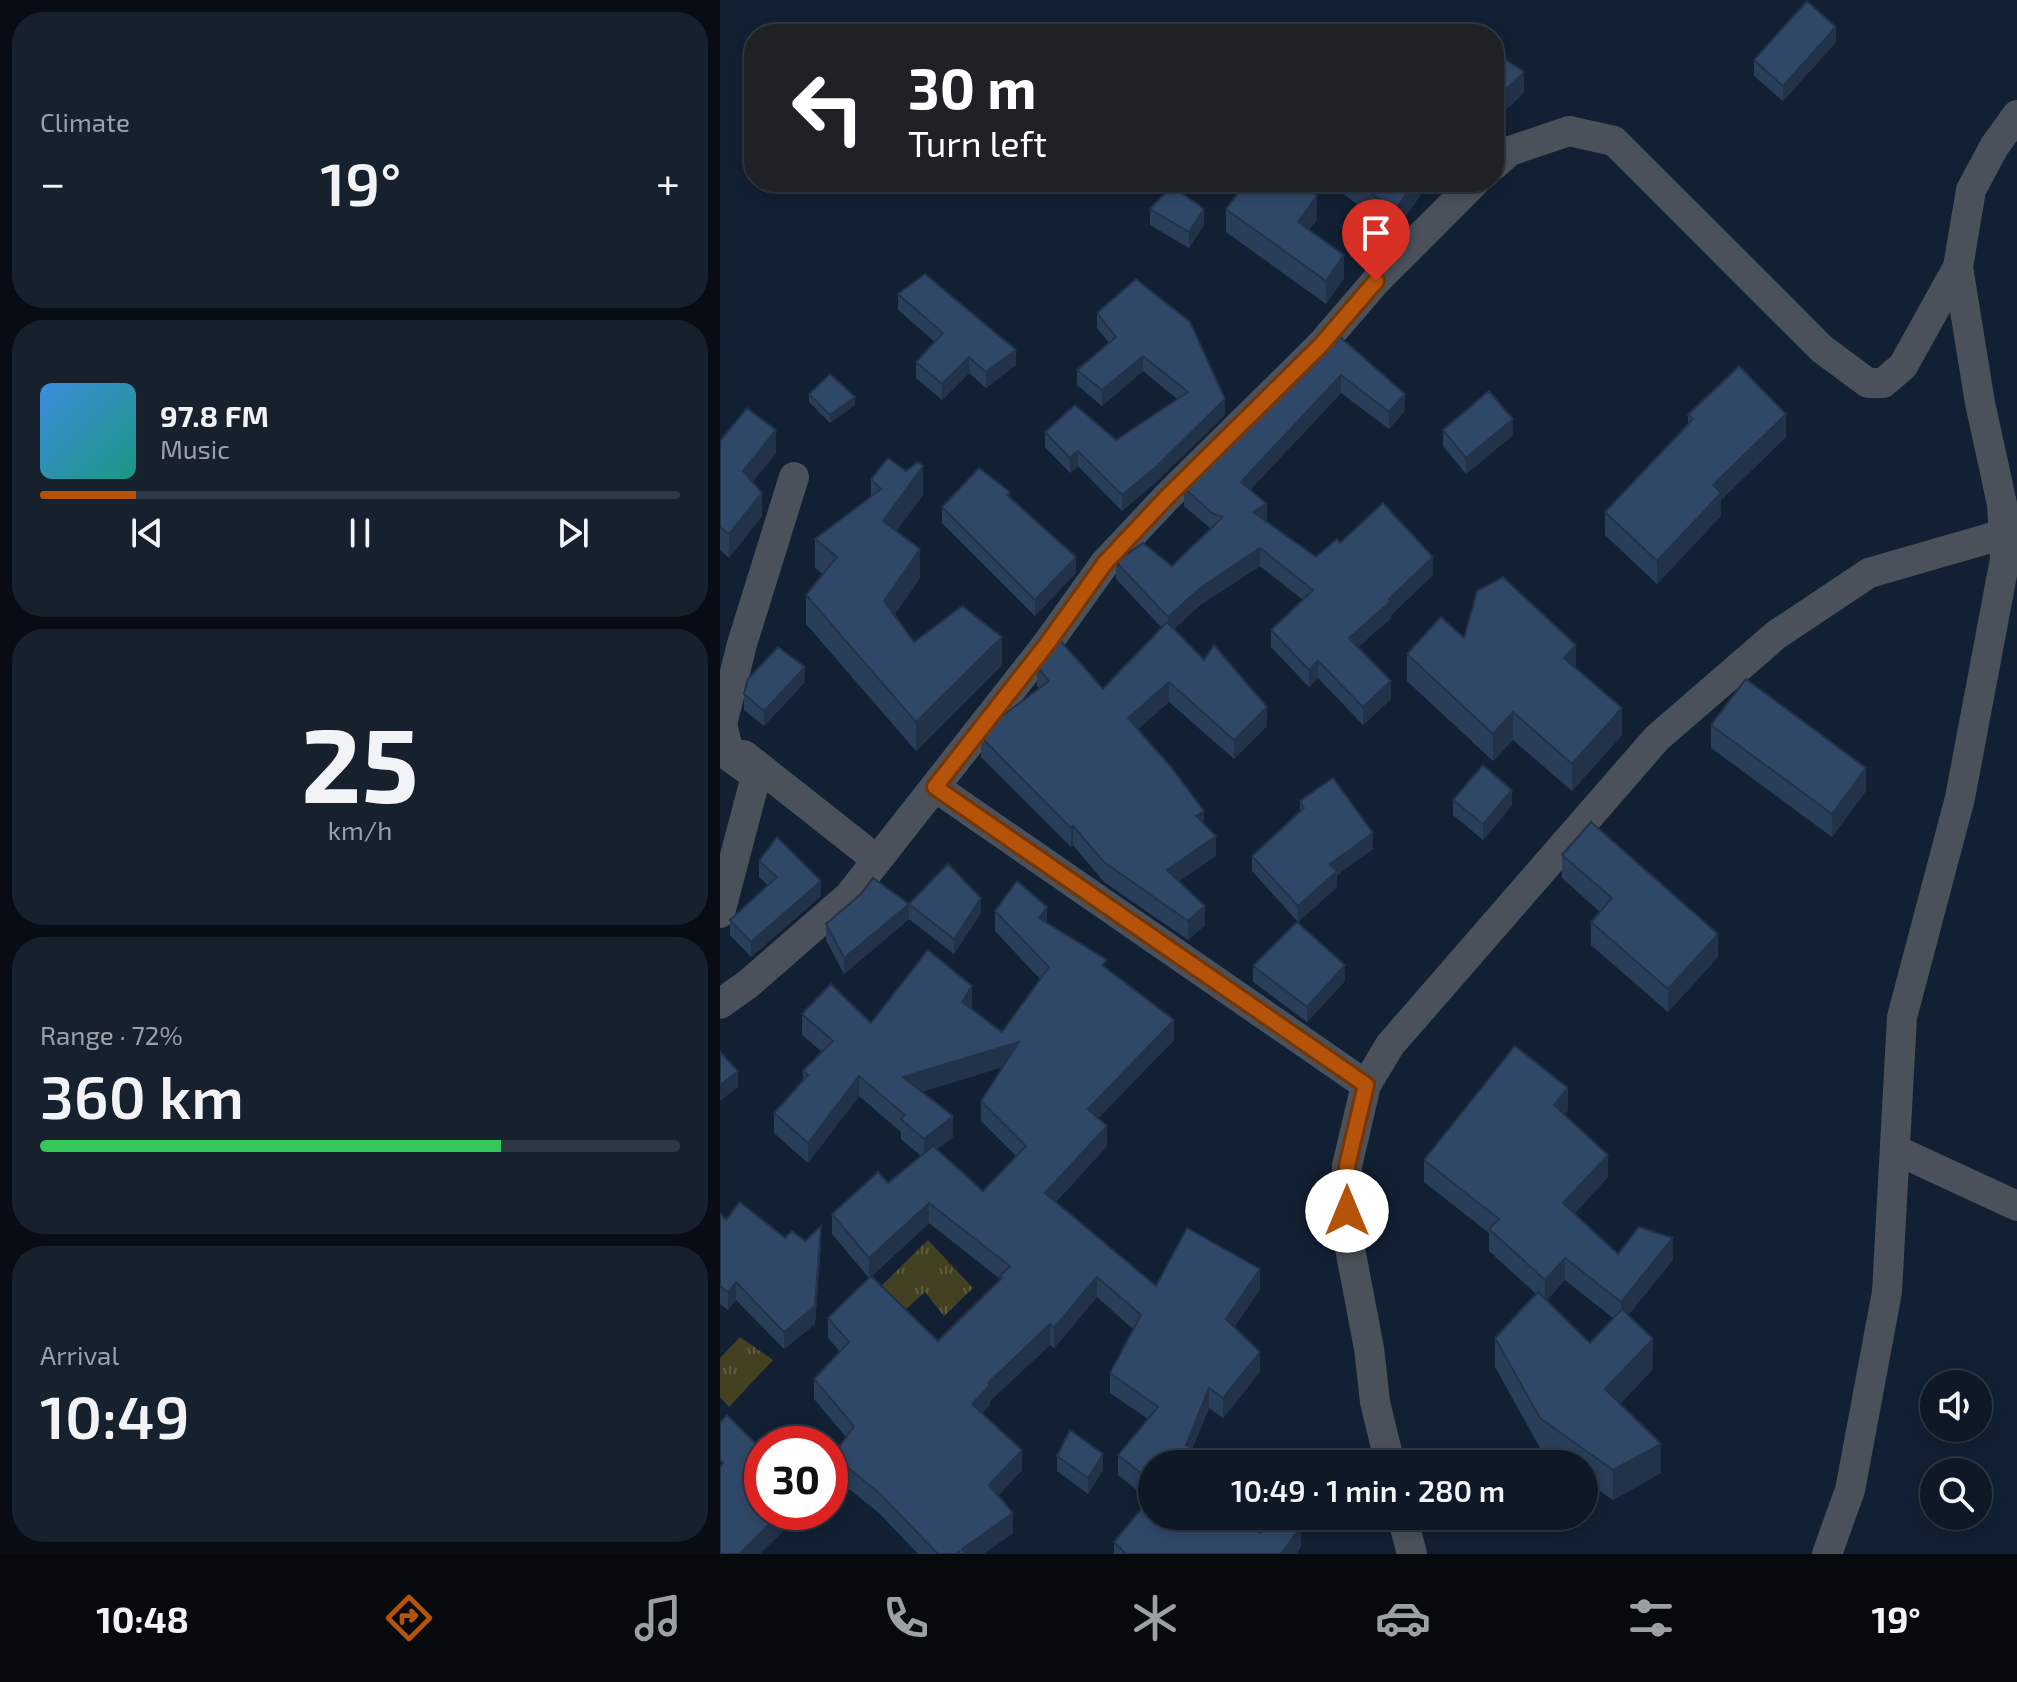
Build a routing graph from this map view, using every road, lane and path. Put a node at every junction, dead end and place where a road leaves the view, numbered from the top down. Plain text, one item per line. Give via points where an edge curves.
1 (2017, 115) edge
2 (2005, 153) edge
3 (1504, 156) edge
4 (1465, 192) edge
5 (1958, 267) junction
6 (794, 477) dead end
7 (2009, 549) edge
8 (724, 725) edge
9 (935, 787) junction
10 (877, 860) junction
11 (721, 905) edge
12 (722, 995) edge
13 (1366, 1085) junction
14 (1896, 1150) junction
15 (2017, 1206) edge
16 (1387, 1450) edge
17 (1406, 1530) edge
18 (1412, 1554) edge
19 (1827, 1554) edge

1 - 2 street
2 - 5 street via 1971,190
3 - 5 street via 1569,131 1614,141 1822,349 1868,383 1883,383 1903,366
4 - 9 street via 1105,563
5 - 7 street
6 - 8 street via 742,644
7 - 13 street via 1869,573 1776,635 1657,738 1390,1045
7 - 14 street via 1960,798 1902,1017
8 - 10 street
8 - 11 street via 730,757 756,776
9 - 10 street
9 - 13 street
10 - 12 street via 849,896 748,984
13 - 16 street via 1347,1166 1347,1233
14 - 15 street
14 - 19 street via 1887,1292 1850,1490
17 - 18 street

